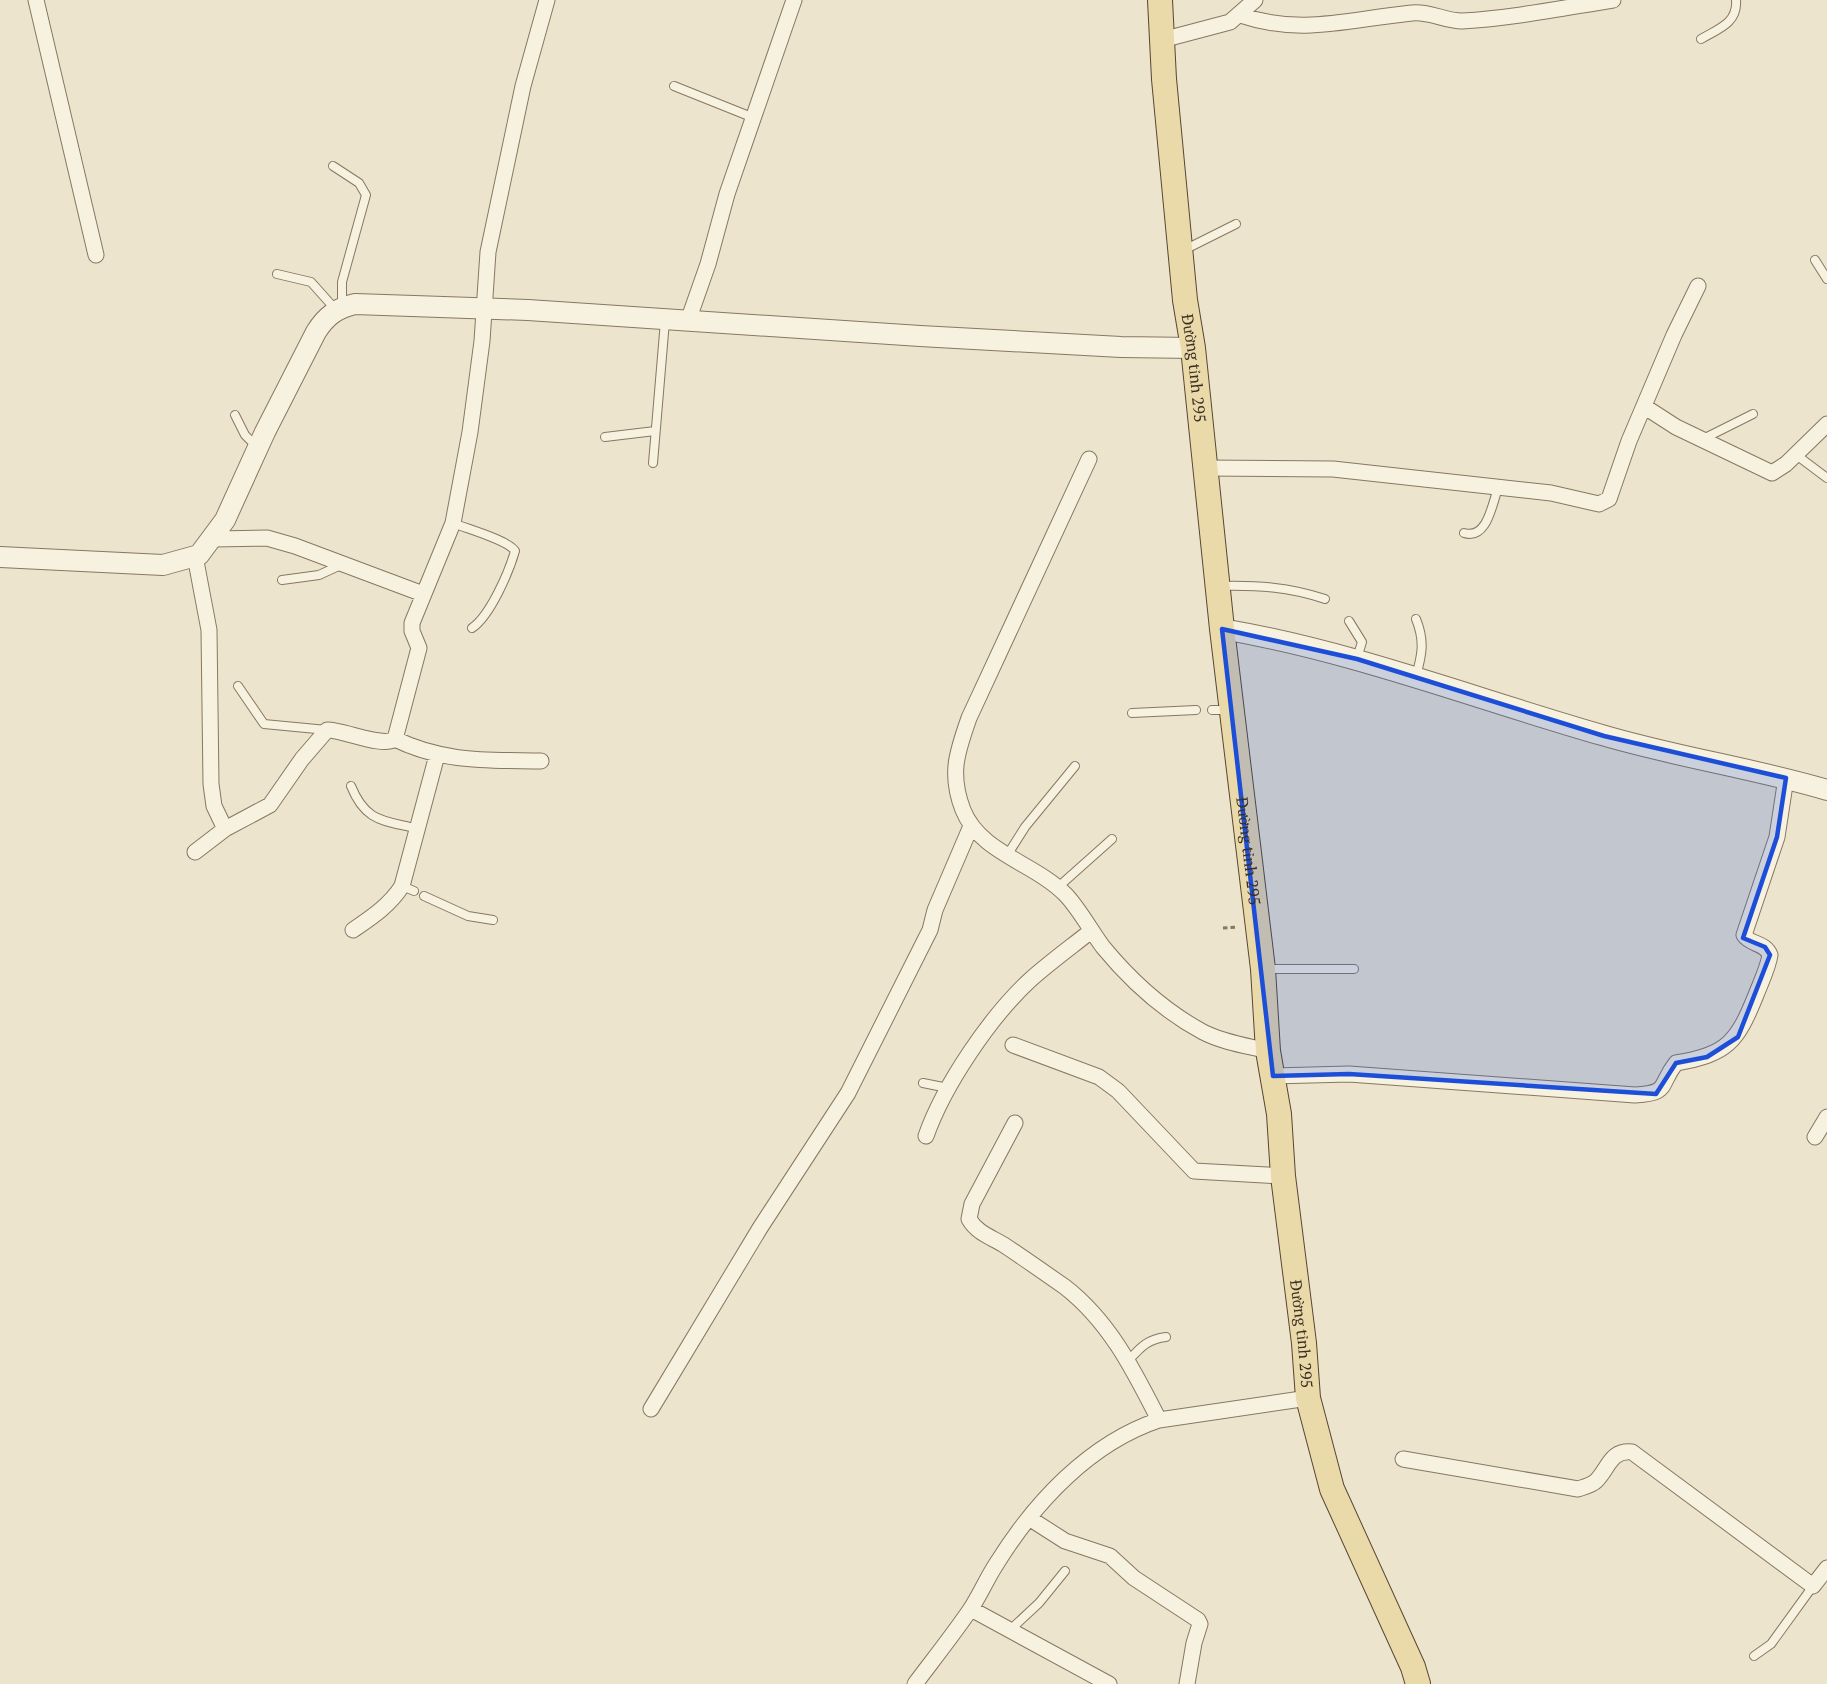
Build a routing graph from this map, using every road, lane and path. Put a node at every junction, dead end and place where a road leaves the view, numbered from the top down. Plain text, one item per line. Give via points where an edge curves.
1 (36, 0) edge
2 (547, 0) edge
3 (794, 0) edge
4 (1160, 0) edge
5 (1255, 0) edge
6 (1611, 0) edge
7 (1736, 0) edge
8 (1240, 15) junction
9 (1701, 39) dead end
10 (1162, 40) junction
11 (674, 86) dead end
12 (754, 118) junction
13 (333, 166) dead end
14 (1236, 224) dead end
15 (1180, 252) junction
16 (96, 255) dead end
17 (1815, 260) dead end
18 (277, 274) dead end
19 (1827, 279) edge
20 (1698, 286) dead end
21 (339, 309) junction
22 (482, 309) junction
23 (665, 319) junction
24 (688, 321) junction
25 (1192, 348) junction
26 (1645, 407) junction
27 (1753, 414) dead end
28 (235, 415) dead end
29 (1827, 424) edge
30 (655, 431) junction
31 (605, 437) dead end
32 (1701, 440) junction
33 (258, 448) junction
34 (1795, 454) junction
35 (1089, 459) dead end
36 (652, 463) dead end
37 (1205, 468) junction
38 (1827, 478) edge
39 (1498, 488) junction
40 (453, 524) junction
41 (1464, 533) dead end
42 (213, 539) junction
43 (195, 556) junction
44 (0, 557) edge
45 (344, 564) junction
46 (282, 580) dead end
47 (1218, 586) junction
48 (423, 594) junction
49 (1325, 599) dead end
50 (1416, 619) dead end
51 (1349, 621) dead end
52 (472, 628) dead end
53 (1222, 629) junction
54 (1357, 659) junction
55 (1415, 678) junction
56 (238, 686) dead end
57 (1196, 710) dead end
58 (1132, 713) dead end
59 (327, 730) junction
60 (395, 739) junction
61 (437, 755) junction
62 (541, 761) dead end
63 (1075, 766) dead end
64 (1786, 778) junction
65 (351, 786) dead end
66 (1827, 790) edge
67 (971, 826) junction
68 (225, 829) junction
69 (418, 829) junction
70 (1112, 839) dead end
71 (195, 852) dead end
72 (1008, 854) junction
73 (1057, 888) junction
74 (424, 896) dead end
75 (493, 920) dead end
76 (353, 930) dead end
77 (1091, 931) junction
78 (1263, 969) junction
79 (1354, 969) dead end
80 (1013, 1044) dead end
81 (1268, 1051) junction
82 (1273, 1076) junction
83 (923, 1083) dead end
84 (948, 1088) junction
85 (1827, 1118) edge
86 (1015, 1123) dead end
87 (927, 1136) dead end
88 (1815, 1137) dead end
89 (1283, 1176) junction
90 (1166, 1337) dead end
91 (1127, 1362) junction
92 (1308, 1398) junction
93 (651, 1409) dead end
94 (1159, 1420) junction
95 (1403, 1459) dead end
96 (1029, 1518) junction
97 (1827, 1568) edge
98 (1065, 1571) dead end
99 (1813, 1586) junction
100 (971, 1609) junction
101 (1010, 1630) junction
102 (1754, 1656) dead end
103 (915, 1684) edge
104 (1109, 1684) edge
105 (1187, 1684) edge
106 (1418, 1684) edge

1 - 16 street
2 - 22 street via 510,142 488,252
3 - 12 street
4 - 10 main road, Đường tỉnh 295
5 - 8 street
6 - 8 street via 1459,21 1416,12 1341,24 1289,27 1264,24
7 - 9 lane via 1735,14 1727,24
8 - 10 street via 1230,22
10 - 15 main road, Đường tỉnh 295
11 - 12 lane
12 - 24 street
13 - 21 lane via 359,183 366,195 342,282
14 - 15 lane
15 - 25 main road, Đường tỉnh 295
17 - 19 lane
18 - 21 lane via 311,282
20 - 26 street
21 - 22 street via 355,304
21 - 33 street via 316,332
22 - 23 street
22 - 40 street via 482,341 470,432
23 - 24 street
23 - 30 lane
24 - 25 street
25 - 37 main road, Đường tỉnh 295
26 - 32 street
26 - 39 street via 1610,499 1599,504 1551,493
27 - 32 lane
28 - 33 lane via 245,435
29 - 34 street
30 - 31 lane
30 - 36 lane
32 - 34 street via 1772,473
33 - 42 street
34 - 38 lane
35 - 67 street via 969,718 955,758 955,779
37 - 39 street via 1333,469
37 - 47 main road, Đường tỉnh 295
39 - 41 lane via 1478,534
40 - 48 street
40 - 52 lane via 502,542 515,551 495,595
42 - 43 street
42 - 45 street via 267,538
43 - 44 street via 163,565
43 - 68 street via 209,630 210,784 214,806
45 - 46 lane via 319,575
45 - 48 street
47 - 49 lane via 1268,585 1297,589
47 - 53 main road, Đường tỉnh 295
48 - 60 street via 412,623 419,648
50 - 55 lane via 1423,652
51 - 54 lane via 1362,642
53 - 54 street via 1281,639
53 - 78 main road, Đường tỉnh 295 via 1222,710
54 - 55 street
55 - 64 street via 1604,736
56 - 59 lane via 264,724
57 - 58 lane
59 - 60 street via 341,730 386,743
59 - 68 street via 270,805
60 - 61 street
61 - 62 street
61 - 69 street
63 - 72 lane via 1025,826
64 - 66 street
64 - 82 street via 1777,837 1744,934 1770,954 1755,998 1738,1037 1707,1058 1676,1063 1656,1094 1349,1074
65 - 69 lane via 362,809 370,816
67 - 72 street via 976,835
67 - 93 street via 930,930 848,1093 760,1228
68 - 71 street
69 - 76 street via 408,888
70 - 73 lane
72 - 73 street
73 - 77 street
74 - 75 lane via 468,916
77 - 81 street via 1133,982 1204,1033
77 - 84 street via 1008,1004
78 - 79 lane
78 - 81 main road, Đường tỉnh 295
80 - 89 street via 1099,1077 1118,1091 1194,1171
81 - 82 main road, Đường tỉnh 295
82 - 89 main road, Đường tỉnh 295
83 - 84 lane
84 - 87 street
85 - 88 street
86 - 91 street via 972,1204 969,1219 975,1229 1066,1288 1102,1320
89 - 92 main road, Đường tỉnh 295
90 - 91 lane via 1145,1343
91 - 94 street
92 - 94 street
92 - 106 main road, Đường tỉnh 295 via 1332,1489
94 - 96 street via 1108,1445 1071,1472
95 - 99 street via 1578,1489 1597,1480 1612,1458 1623,1451 1632,1452
96 - 100 street via 998,1561
96 - 105 street via 1065,1541 1110,1556 1134,1578 1198,1620
97 - 99 street
98 - 101 lane
99 - 102 lane via 1772,1644
100 - 101 street
100 - 103 street
101 - 104 street

